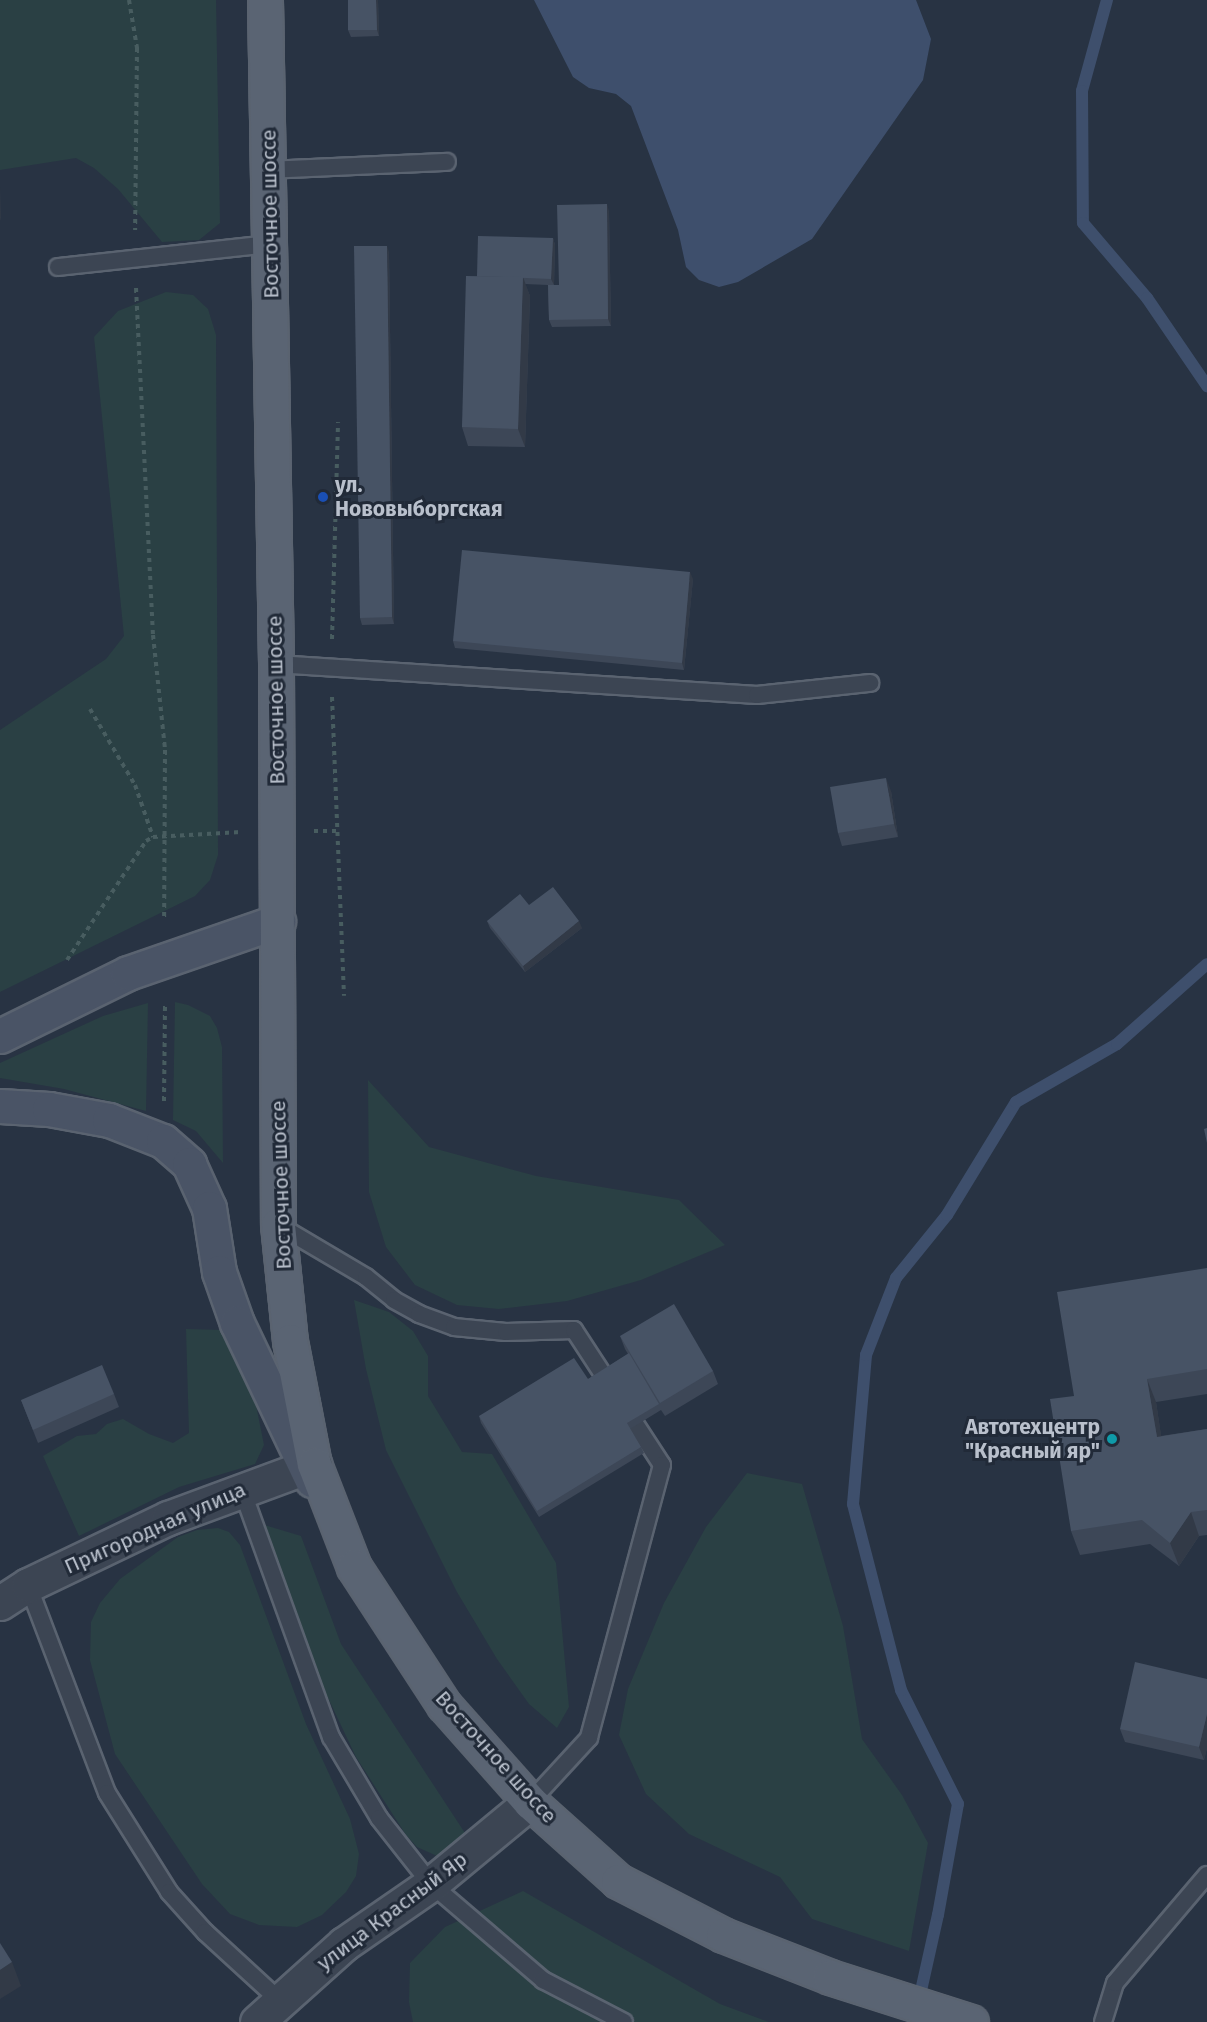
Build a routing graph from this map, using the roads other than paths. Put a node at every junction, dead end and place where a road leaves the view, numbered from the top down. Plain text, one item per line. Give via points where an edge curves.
1 (265, 0) edge
2 (447, 162) dead end
3 (269, 170) junction
4 (271, 244) junction
5 (58, 267) dead end
6 (276, 664) junction
7 (870, 683) dead end
8 (278, 921) junction
9 (0, 1036) edge
10 (0, 1106) edge
11 (278, 1225) junction
12 (310, 1465) junction
13 (242, 1490) junction
14 (28, 1585) junction
15 (0, 1602) edge
16 (530, 1802) junction
17 (1207, 1875) edge
18 (431, 1884) junction
19 (268, 2011) edge
20 (624, 2022) edge
21 (971, 2022) edge
22 (1103, 2022) edge

1 - 3 main road, Восточное шоссе
2 - 3 lane
3 - 4 main road, Восточное шоссе
4 - 5 lane
4 - 6 main road, Восточное шоссе
6 - 7 lane via 757,695
6 - 8 main road, Восточное шоссе
8 - 9 street via 128,973
8 - 11 main road, Восточное шоссе
10 - 12 street via 49,1109 109,1120 163,1141 189,1164 209,1208 219,1272 237,1323
11 - 12 main road, Восточное шоссе via 290,1341
11 - 16 lane via 366,1277 394,1300 454,1327 506,1332 574,1330 662,1465 589,1738
12 - 13 street, Пригородная улица
12 - 16 main road, Восточное шоссе via 354,1567 444,1705
13 - 14 street, Пригородная улица via 168,1518
13 - 18 lane via 331,1737 379,1818
14 - 15 street, Пригородная улица
14 - 19 lane via 107,1793 169,1892
16 - 18 street, улица Красный Яр
16 - 21 main road, Восточное шоссе via 618,1881 723,1935 830,1977
17 - 22 lane via 1115,1983
18 - 19 street, улица Красный Яр via 344,1944
18 - 20 lane via 543,1980

